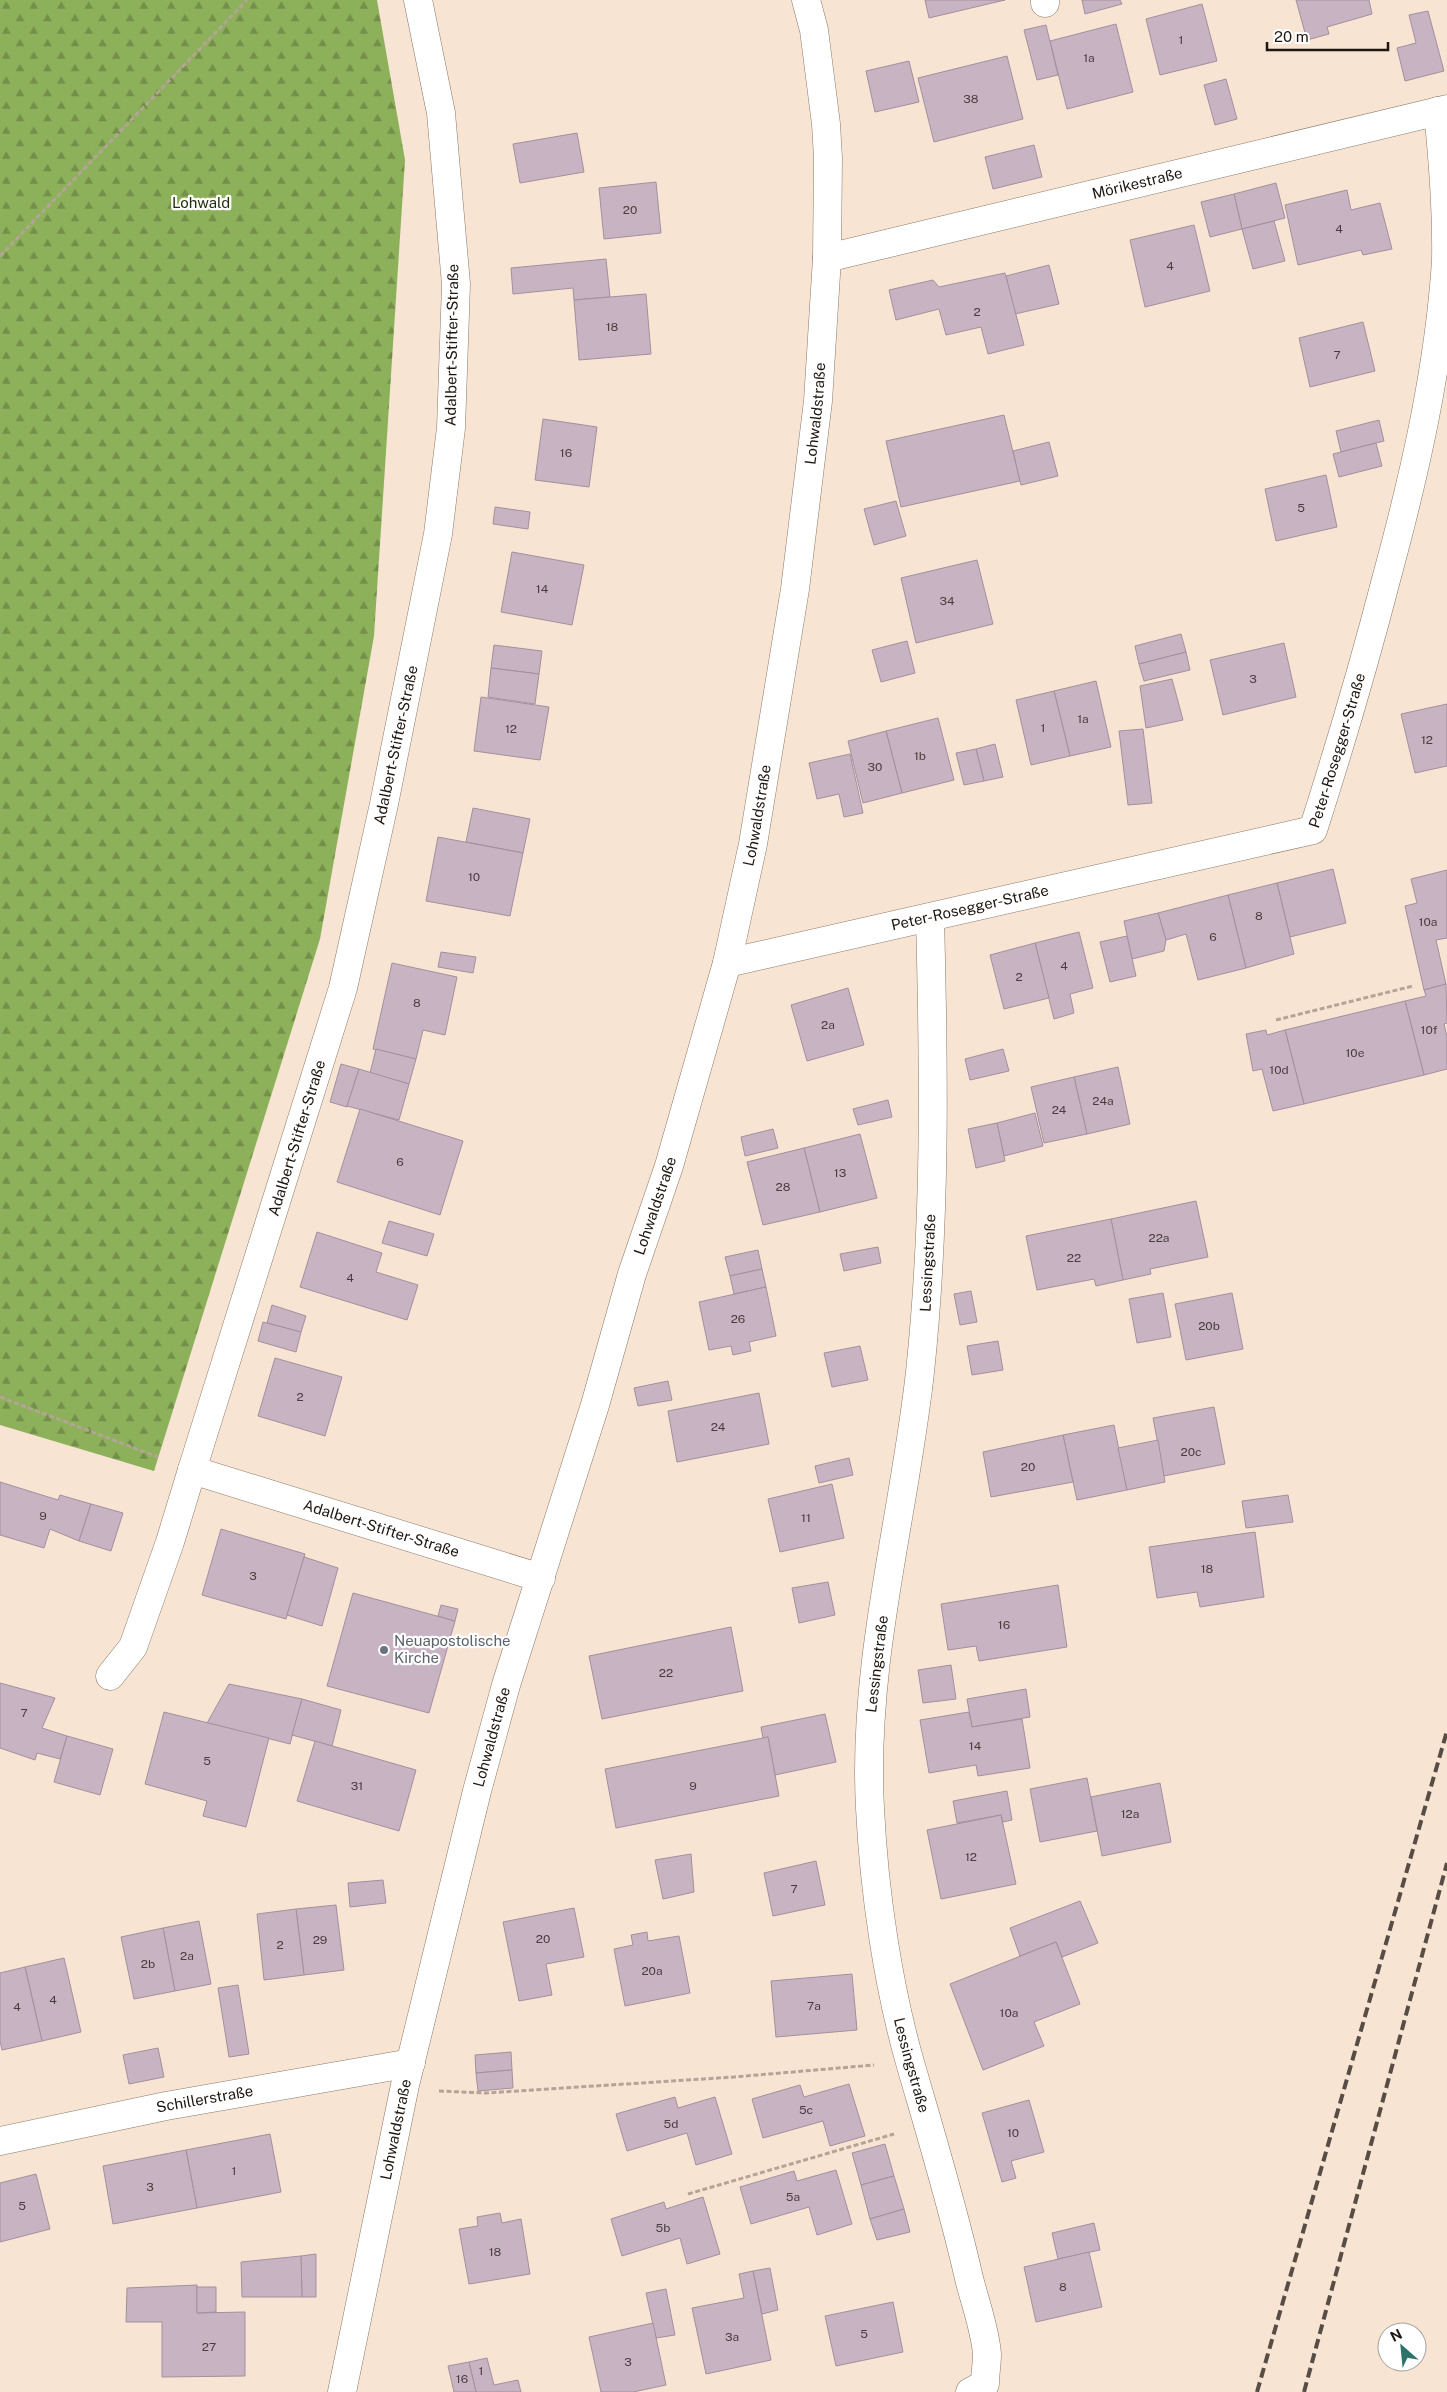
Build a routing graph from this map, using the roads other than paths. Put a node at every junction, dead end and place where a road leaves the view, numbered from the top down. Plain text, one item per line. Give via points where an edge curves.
1 (418, 0) edge
2 (806, 0) edge
3 (1443, 110) edge
4 (827, 258) junction
5 (930, 918) junction
6 (726, 963) junction
7 (192, 1470) junction
8 (540, 1578) junction
9 (110, 1676) dead end
10 (411, 2063) junction
11 (0, 2141) edge
12 (342, 2392) edge
13 (970, 2392) edge

1 - 7 street, Adalbert-Stifter-Straße via 441,114 456,284 451,428 438,534 343,988
2 - 4 street, Lohwaldstraße via 814,30 826,124
3 - 4 street, Mörikestraße
3 - 5 street, Peter-Rosegger-Straße via 1446,261 1426,416 1407,503 1352,708 1313,830
4 - 6 street, Lohwaldstraße via 815,442 795,589 753,844
5 - 6 street, Peter-Rosegger-Straße
5 - 13 street, Lessingstraße via 934,1098 926,1305 920,1375 874,1674 869,1748 871,1830 887,1960 909,2062 955,2218 987,2354 985,2384
6 - 8 street, Lohwaldstraße via 669,1166 632,1274
7 - 8 street, Adalbert-Stifter-Straße
7 - 9 street, Adalbert-Stifter-Straße via 133,1647
8 - 10 street, Lohwaldstraße via 477,1791
10 - 11 street, Schillerstraße via 166,2106
10 - 12 street, Lohwaldstraße

